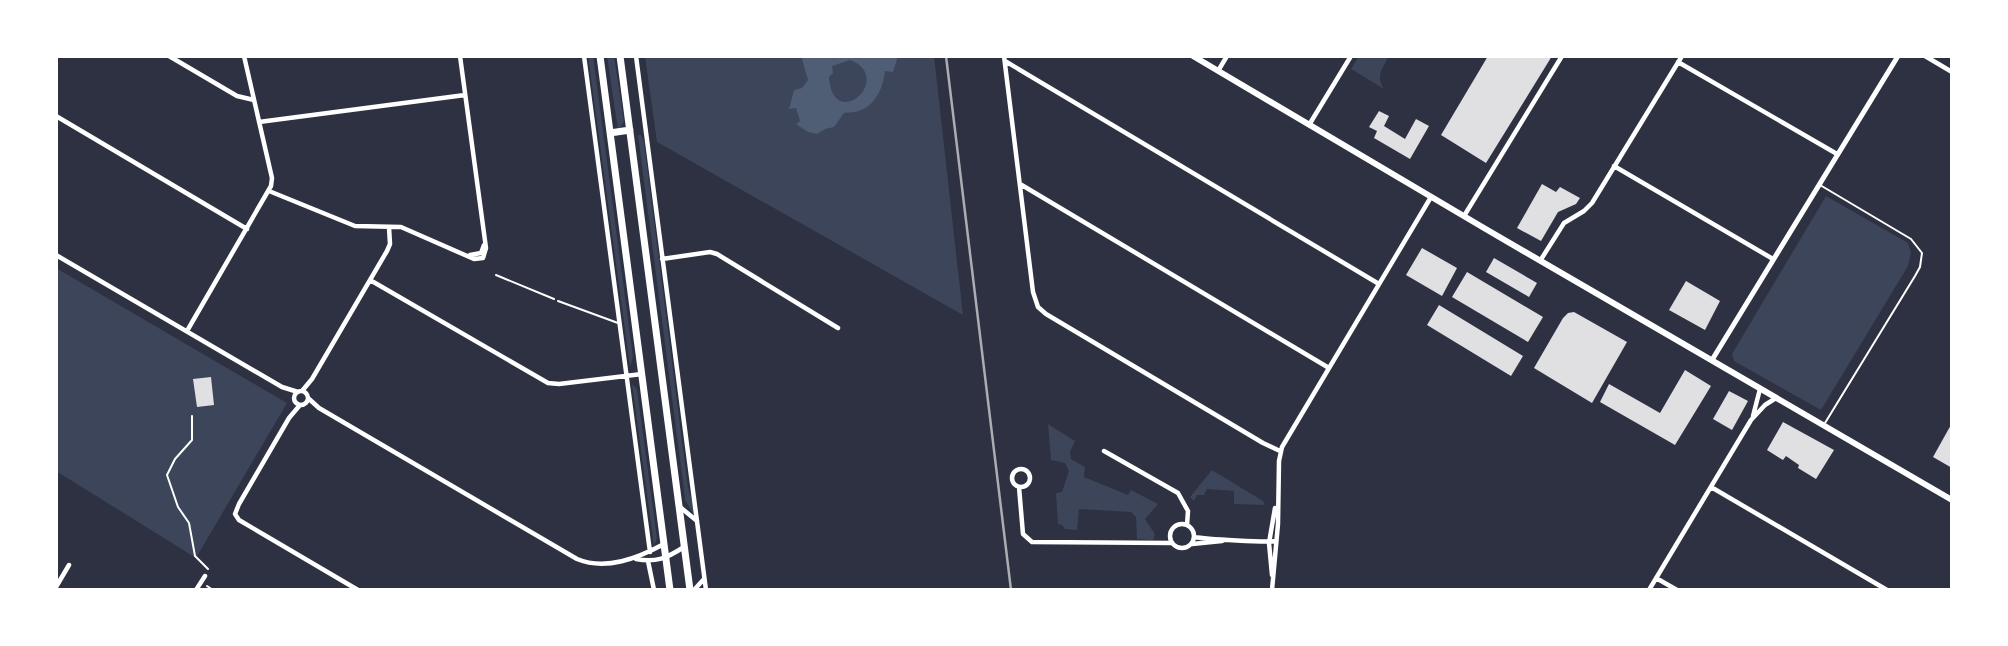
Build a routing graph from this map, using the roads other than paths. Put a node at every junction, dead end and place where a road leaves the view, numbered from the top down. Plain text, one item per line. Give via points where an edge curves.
1 (169, 56) edge
2 (244, 56) edge
3 (460, 56) edge
4 (584, 56) edge
5 (600, 56) edge
6 (620, 56) edge
7 (636, 56) edge
8 (1193, 56) edge
9 (1227, 56) edge
10 (1351, 56) edge
11 (1562, 56) edge
12 (1898, 56) edge
13 (1924, 56) edge
14 (1004, 58) edge
15 (1680, 59) edge
16 (1218, 71) junction
17 (1952, 72) edge
18 (466, 95) junction
19 (254, 100) junction
20 (56, 116) edge
21 (259, 122) junction
22 (1309, 125) junction
23 (646, 129) junction
24 (630, 130) junction
25 (610, 133) junction
26 (1837, 154) junction
27 (1614, 166) junction
28 (1020, 184) junction
29 (1819, 185) junction
30 (269, 191) junction
31 (1431, 197) junction
32 (1464, 216) junction
33 (389, 227) junction
34 (247, 229) junction
35 (56, 255) edge
36 (663, 259) junction
37 (1773, 259) junction
38 (1540, 261) junction
39 (370, 280) junction
40 (1379, 284) junction
41 (558, 301) road end
42 (619, 324) junction
43 (838, 328) dead end
44 (187, 331) junction
45 (1712, 360) junction
46 (1329, 368) junction
47 (642, 374) junction
48 (626, 376) junction
49 (282, 387) junction
50 (1760, 389) junction
51 (304, 394) junction
52 (1776, 398) junction
53 (294, 400) junction
54 (302, 405) junction
55 (319, 408) junction
56 (289, 418) junction
57 (1751, 420) junction
58 (1823, 425) junction
59 (1104, 451) dead end
60 (1280, 451) junction
61 (1019, 487) junction
62 (1711, 487) junction
63 (1952, 500) edge
64 (1277, 502) junction
65 (679, 507) junction
66 (697, 521) junction
67 (1187, 525) junction
68 (1194, 537) junction
69 (1229, 539) junction
70 (1269, 541) junction
71 (1277, 541) junction
72 (1172, 543) junction
73 (664, 544) junction
74 (1192, 544) junction
75 (684, 547) junction
76 (650, 552) junction
77 (635, 559) junction
78 (666, 559) junction
79 (648, 561) junction
80 (69, 565) dead end
81 (205, 576) road end
82 (1656, 578) junction
83 (704, 579) junction
84 (1273, 580) junction
85 (56, 587) edge
86 (196, 590) edge
87 (358, 590) edge
88 (654, 590) edge
89 (670, 590) edge
90 (692, 590) edge
91 (706, 590) edge
92 (1272, 590) edge
93 (1649, 590) edge
94 (1677, 590) edge
95 (1887, 590) edge

1 - 19 street via 237,96
2 - 19 street
3 - 18 street
4 - 42 street
5 - 25 highway
6 - 24 highway
7 - 23 street
8 - 16 main road
9 - 16 street
10 - 22 street
11 - 32 street
12 - 26 street
13 - 17 street
14 - 28 street
14 - 40 street
15 - 26 street
15 - 27 street
16 - 22 main road
18 - 21 street
18 - 33 street via 486,254 469,255 407,229
19 - 21 street
20 - 34 street
21 - 30 street via 272,178
22 - 31 main road
23 - 24 street
23 - 36 street
24 - 25 highway
24 - 65 highway
25 - 47 highway
26 - 29 street
27 - 37 street
27 - 38 street via 1590,206 1564,223
28 - 46 street
28 - 60 street via 1033,292 1042,311
29 - 37 street
29 - 58 lane via 1911,239 1922,253 1915,276
30 - 33 street via 355,226
30 - 34 street
31 - 32 main road
31 - 40 street
32 - 38 main road
33 - 39 street via 390,244
34 - 44 street
35 - 44 street
36 - 43 street via 718,254
36 - 66 street
37 - 45 street
38 - 45 main road
39 - 48 street via 543,381 559,384
39 - 51 street
40 - 46 street
41 - 42 lane
42 - 48 street
44 - 49 street
45 - 50 main road
46 - 60 street
47 - 48 street
47 - 73 highway
48 - 76 street
49 - 51 street
49 - 53 street
50 - 52 main road
50 - 57 street
51 - 53 street
51 - 54 street
51 - 55 street
52 - 57 street
52 - 58 main road
53 - 54 street
53 - 56 street
54 - 55 street
54 - 56 street
55 - 77 street via 577,559 594,564
56 - 87 street via 235,514
57 - 62 street
58 - 63 main road
59 - 67 street via 1178,493 1188,511
60 - 64 street
61 - 61 street via 1012,475 1025,469 1030,480
61 - 72 street via 1023,534 1032,542
62 - 82 street
62 - 95 street
64 - 70 street
64 - 71 street
65 - 66 street
65 - 75 highway
66 - 83 street
67 - 68 street
67 - 72 street via 1172,529
68 - 69 street
68 - 74 street
69 - 70 street
69 - 74 street
70 - 71 street
70 - 84 street
71 - 84 street
72 - 74 street via 1180,548
73 - 76 street
73 - 78 highway
75 - 78 street
75 - 90 highway
76 - 77 street
77 - 79 street
78 - 79 street
78 - 89 highway
79 - 88 street
80 - 85 street
81 - 86 street
82 - 93 street
82 - 94 street
83 - 90 street
83 - 91 street
84 - 92 street

